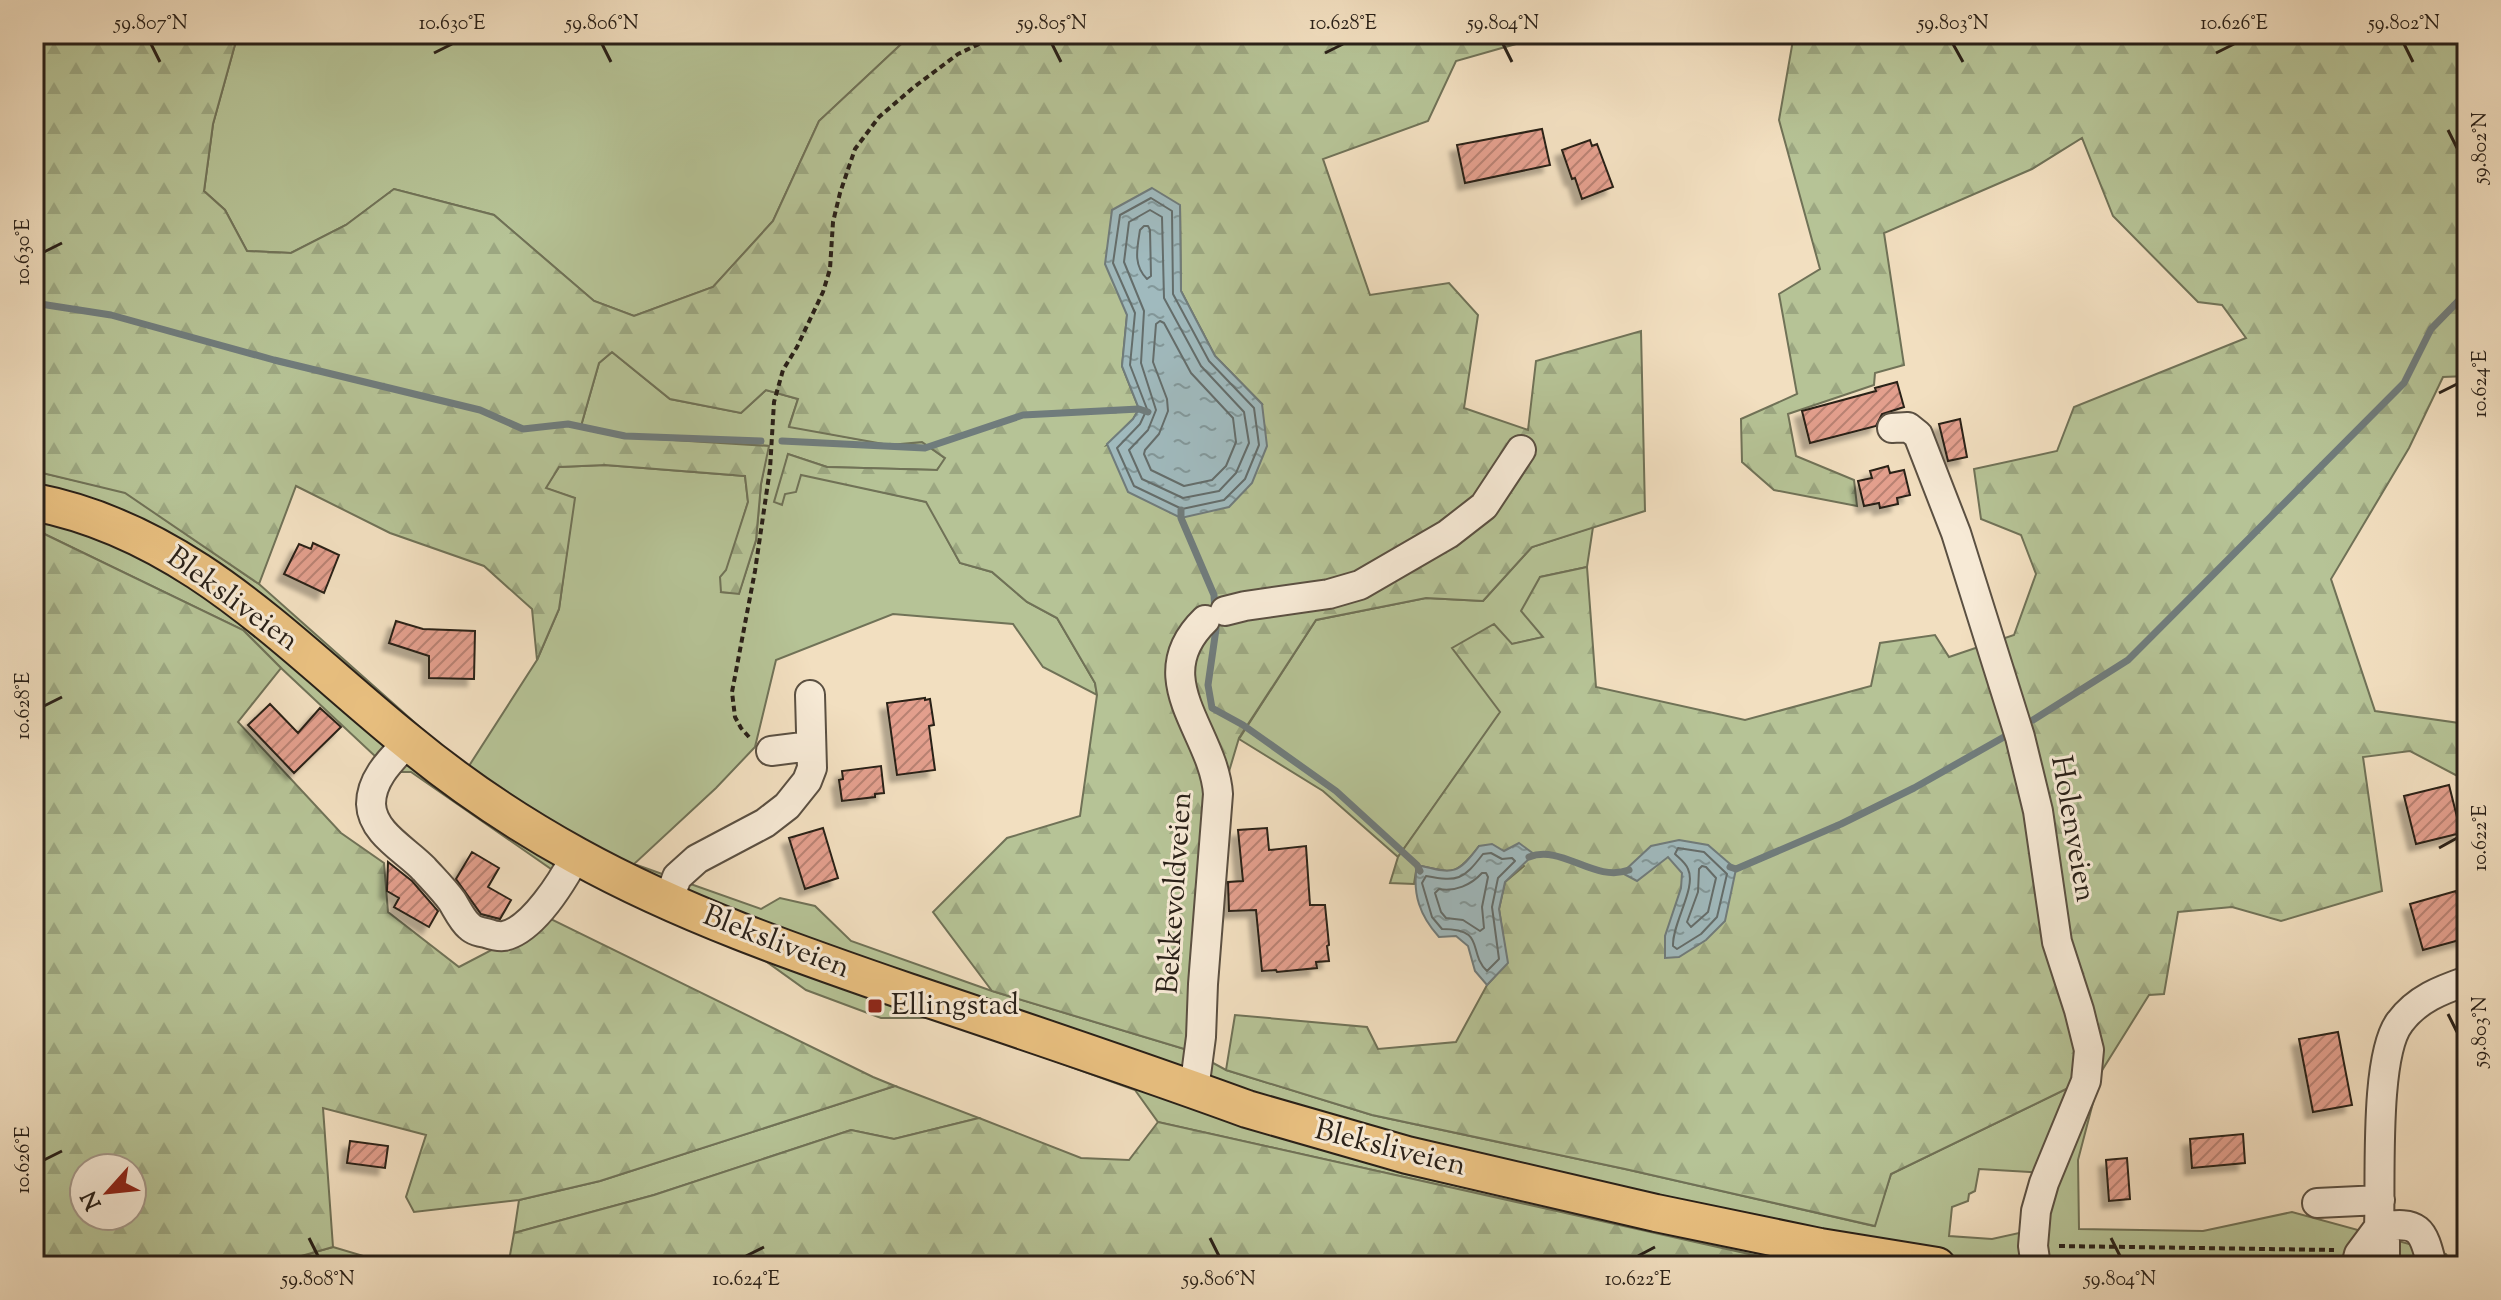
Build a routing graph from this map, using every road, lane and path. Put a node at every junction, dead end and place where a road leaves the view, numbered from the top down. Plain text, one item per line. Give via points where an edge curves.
1 (1000, 34) edge
2 (1892, 428) dead end
3 (1521, 450) dead end
4 (34, 502) edge
5 (810, 695) dead end
6 (408, 742) junction
7 (811, 746) junction
8 (771, 751) joint
9 (576, 856) junction
10 (668, 901) junction
11 (2467, 981) edge
12 (1194, 1090) junction
13 (2317, 1203) dead end
14 (2379, 1213) junction
15 (2034, 1256) edge
16 (2367, 1262) edge
17 (1937, 1266) edge
18 (2432, 1266) edge

1 - 8 path via 958,54 914,87 879,117 855,149 836,208 823,292 778,384 755,571 732,692 741,728
2 - 15 street, Holenveien via 1908,427 1918,435 1956,533 2020,737 2038,811 2057,942 2089,1050 2086,1081 2044,1183 2033,1229
3 - 12 street, Bekkevoldveien via 1484,506 1448,534 1360,585 1215,616 1186,646 1180,684 1214,765 1218,794
4 - 6 main road, Bleksliveien via 110,523 183,561 260,615
5 - 7 street
6 - 9 main road, Bleksliveien
6 - 9 street via 381,773 371,806 378,824 449,897 469,926 497,936 522,927
7 - 8 street
7 - 10 street via 807,781 787,806 697,859 677,877
9 - 10 main road, Bleksliveien
10 - 12 main road, Bleksliveien via 818,961
11 - 14 street via 2414,1007 2398,1024 2386,1053
12 - 17 main road, Bleksliveien via 1407,1155 1656,1213
13 - 14 street
14 - 16 street via 2385,1241
14 - 18 street via 2420,1230
15 - 16 path via 2331,1249

